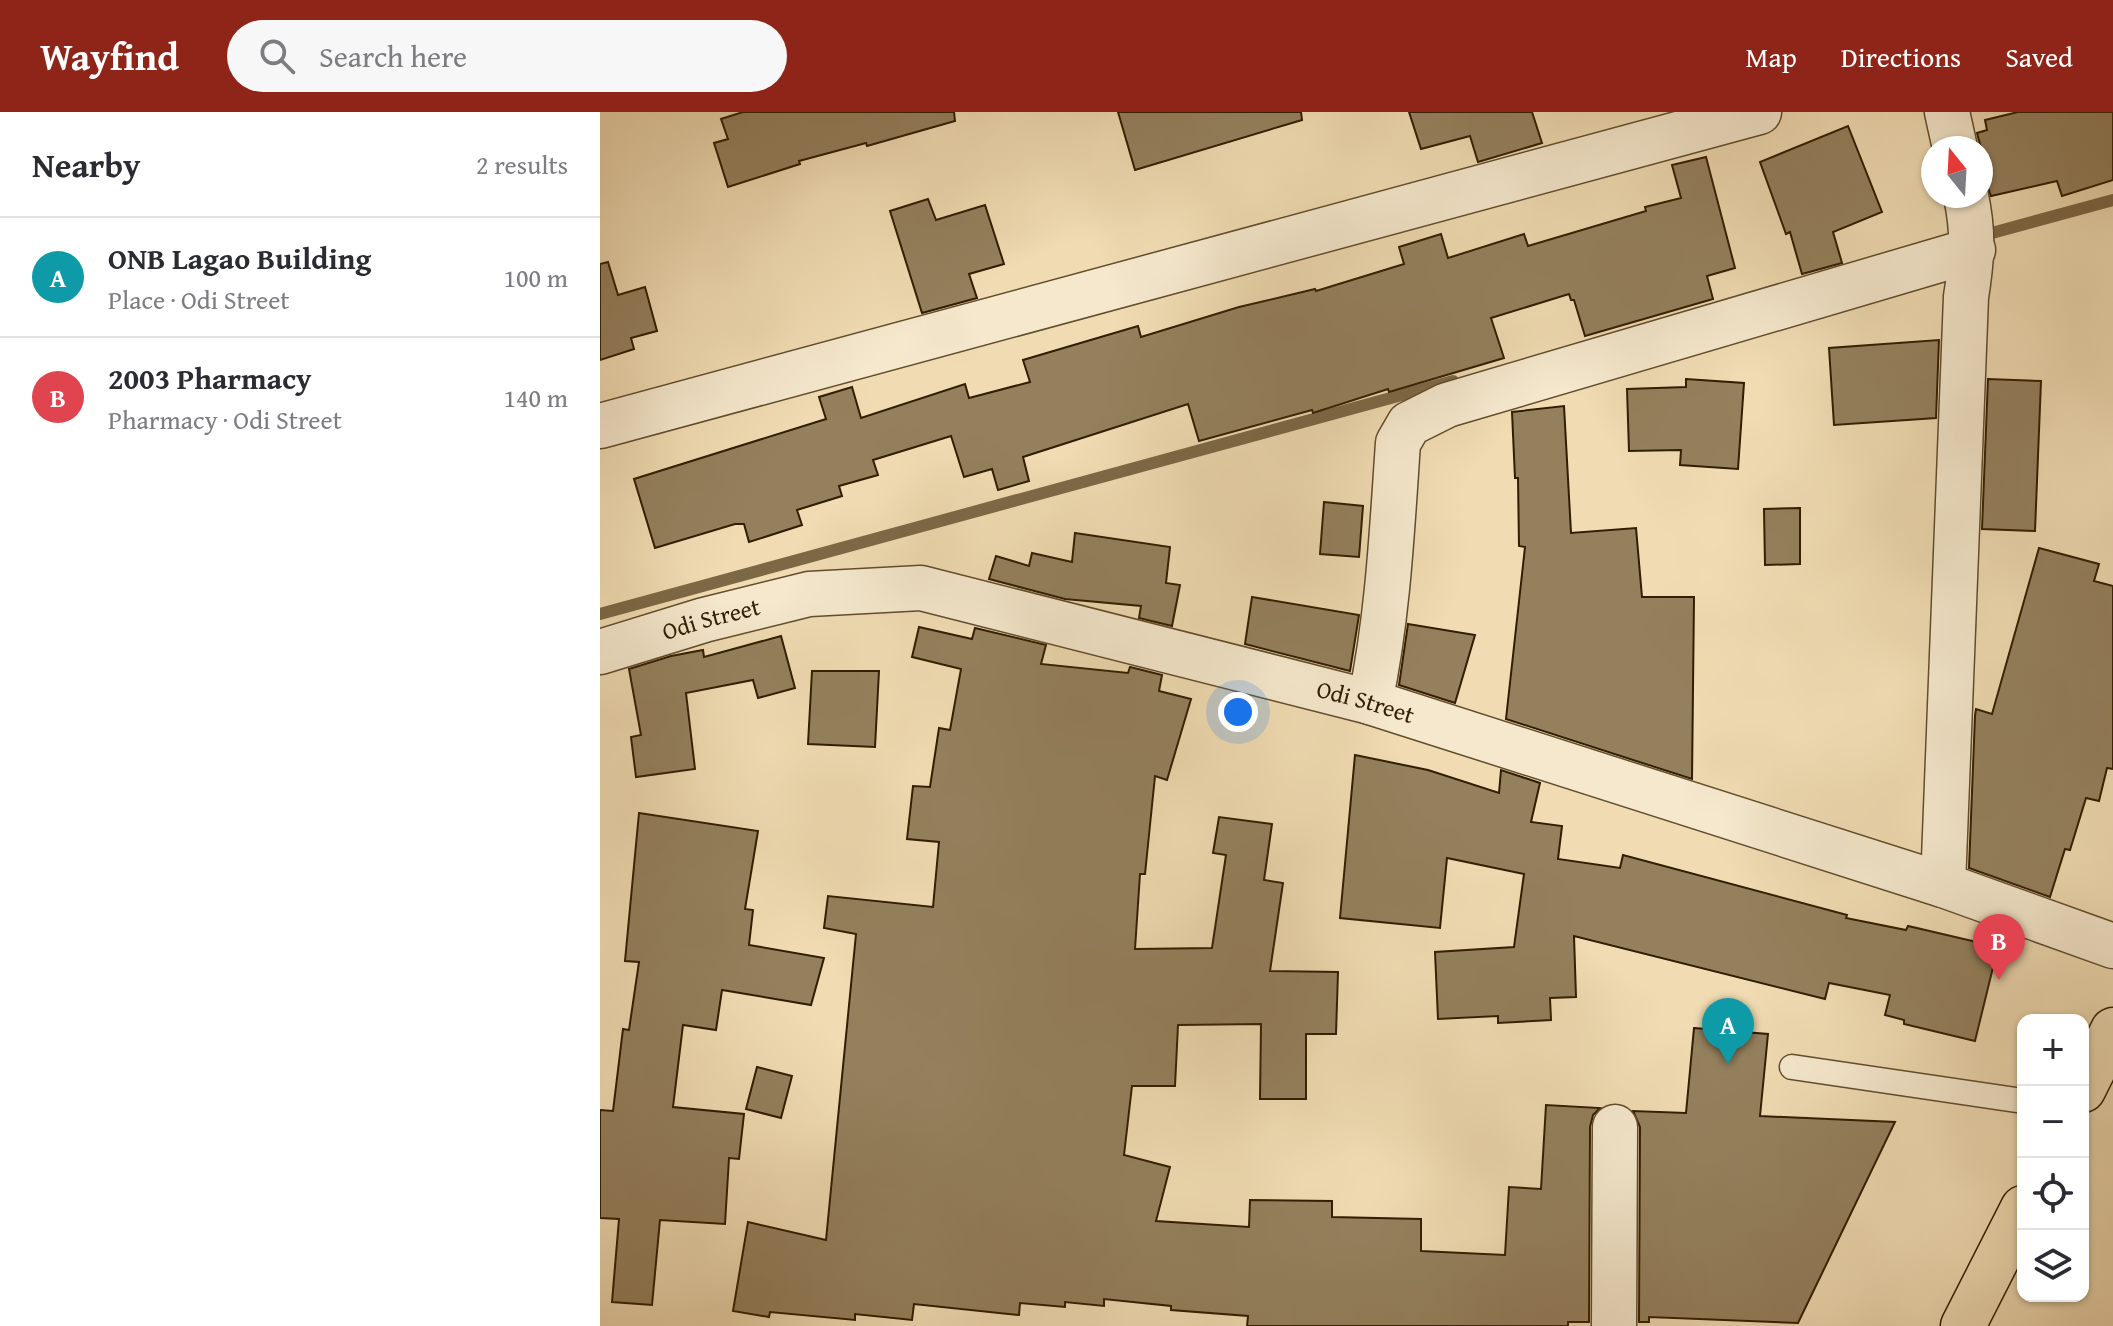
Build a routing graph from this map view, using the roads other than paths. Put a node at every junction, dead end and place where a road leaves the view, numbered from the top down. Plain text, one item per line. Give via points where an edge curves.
1 (1759, 112) edge
2 (1947, 112) edge
3 (1685, 122) edge
4 (1952, 136) edge
5 (1968, 208) edge
6 (1973, 250) junction
7 (600, 426) edge
8 (600, 652) edge
9 (1370, 702) junction
10 (1943, 885) junction
11 (2113, 946) edge
12 (2113, 1030) edge
13 (1792, 1067) dead end
14 (2085, 1086) edge
15 (2017, 1100) edge
16 (1615, 1127) dead end
17 (2017, 1220) edge
18 (1614, 1326) edge
19 (1963, 1326) edge

1 - 3 street
2 - 4 street
3 - 7 street
5 - 6 street
6 - 9 street via 1447,405 1409,424 1398,443 1388,589
6 - 10 street via 1966,297
8 - 9 street, Odi Street via 809,594 921,588
9 - 10 street, Odi Street
10 - 11 street, Odi Street
12 - 14 main road
13 - 15 lane
16 - 18 street
17 - 19 main road

